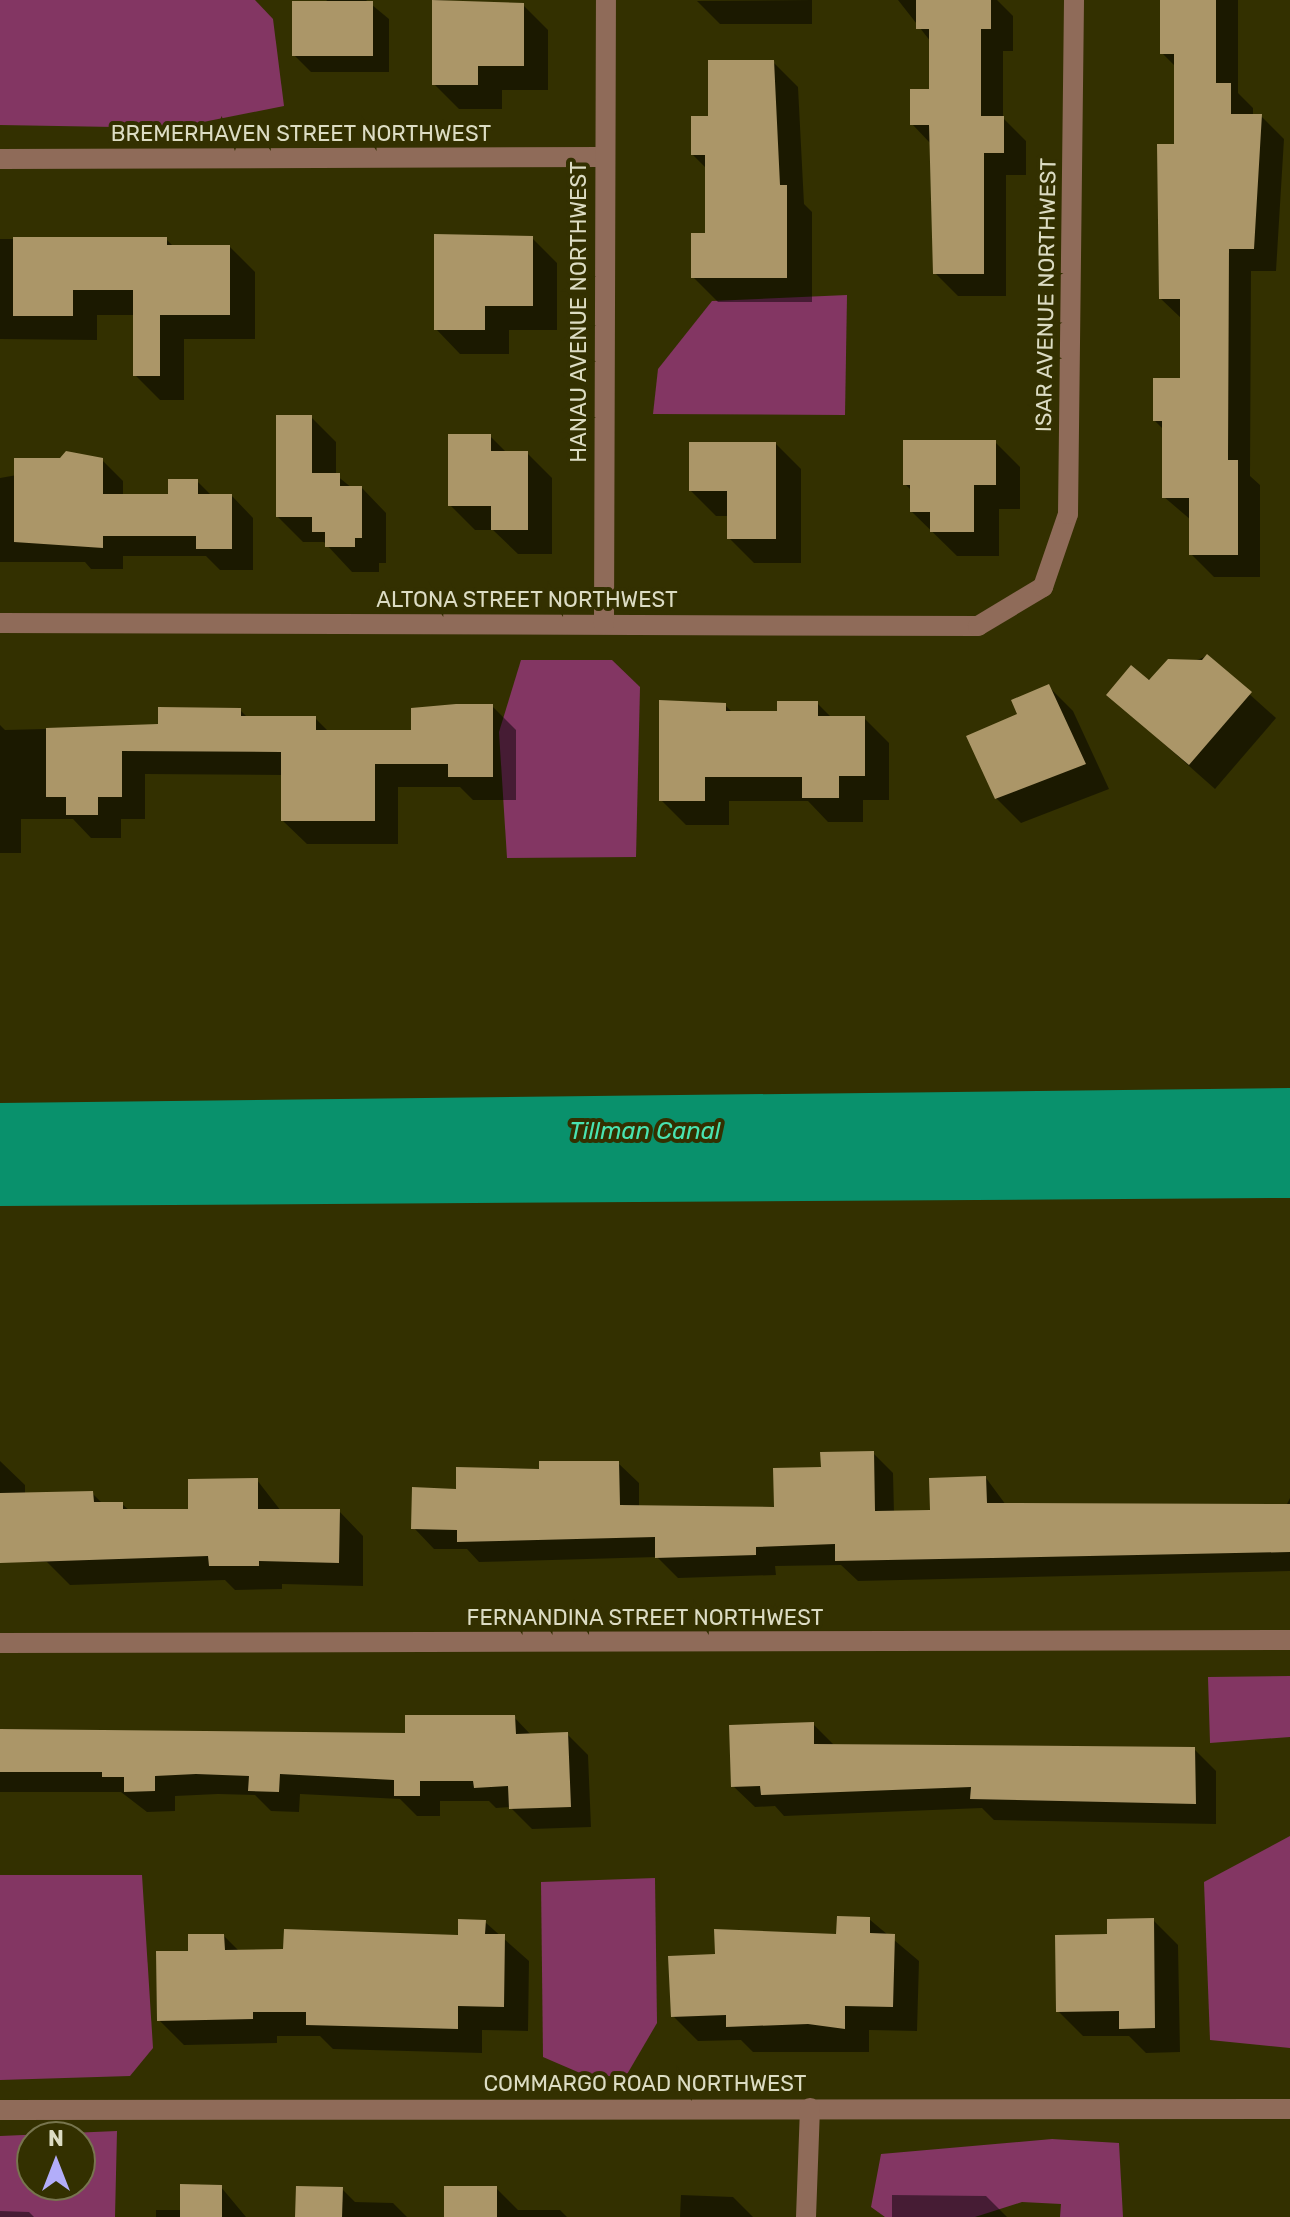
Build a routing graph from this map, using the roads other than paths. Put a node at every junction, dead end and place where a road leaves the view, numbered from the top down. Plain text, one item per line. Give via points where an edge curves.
1 (606, 0) edge
2 (1074, 0) edge
3 (602, 157) junction
4 (0, 159) edge
5 (1043, 587) joint
6 (0, 623) edge
7 (604, 624) junction
8 (1290, 1640) edge
9 (0, 1643) edge
10 (810, 2108) junction
11 (1290, 2109) edge
12 (0, 2110) edge
13 (806, 2217) edge

1 - 3 street, HANAU AVENUE NORTHWEST
2 - 5 street, ISAR AVENUE NORTHWEST via 1068,514
3 - 4 street, BREMERHAVEN STREET NORTHWEST
3 - 7 street, HANAU AVENUE NORTHWEST
5 - 7 street, ALTONA STREET NORTHWEST via 978,626
6 - 7 street, ALTONA STREET NORTHWEST
8 - 9 street, FERNANDINA STREET NORTHWEST
10 - 11 street, COMMARGO ROAD NORTHWEST
10 - 12 street, COMMARGO ROAD NORTHWEST
10 - 13 street

